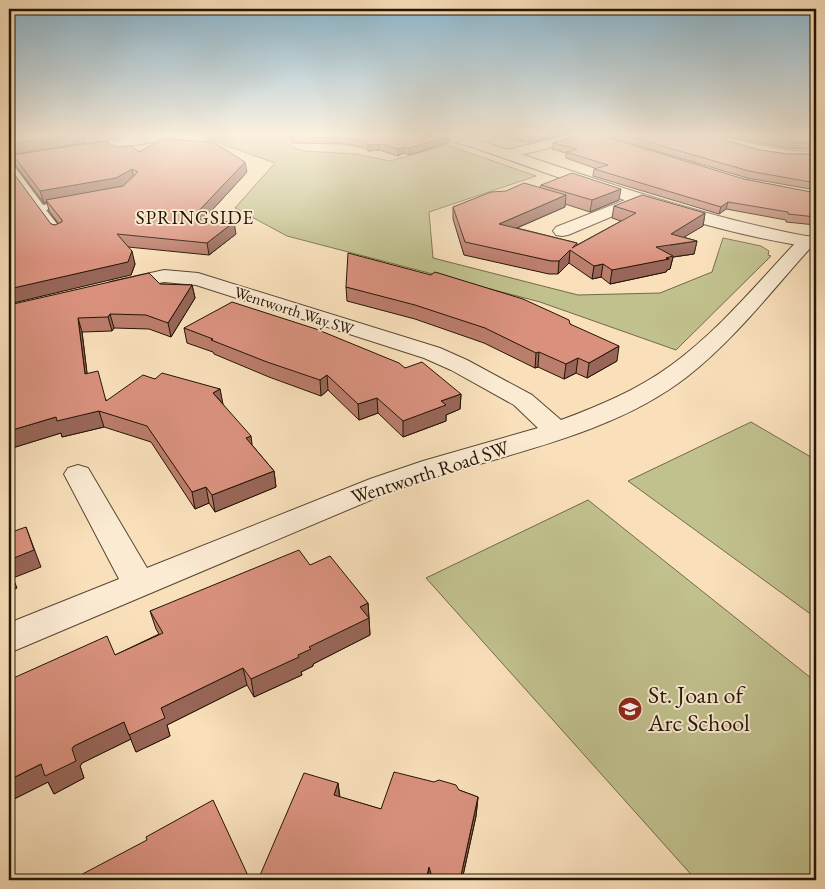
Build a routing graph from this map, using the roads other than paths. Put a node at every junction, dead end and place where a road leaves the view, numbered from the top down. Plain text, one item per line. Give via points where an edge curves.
1 (18, 176) edge
2 (572, 176) edge
3 (638, 200) junction
4 (76, 202) edge
5 (40, 208) junction
6 (562, 231) dead end
7 (59, 234) edge
8 (811, 242) edge
9 (102, 290) edge
10 (558, 431) junction
11 (78, 474) dead end
12 (139, 585) junction
13 (9, 638) edge

1 - 5 lane
2 - 3 street
3 - 6 street
3 - 8 street via 702,220
4 - 5 lane
5 - 7 lane
8 - 10 street, Wentworth Road SW via 701,355 632,400
9 - 10 street, Wentworth Way SW via 164,276 198,279 432,353 499,385
10 - 12 street, Wentworth Road SW via 447,463 369,490
11 - 12 street
12 - 13 street, Wentworth Road SW

